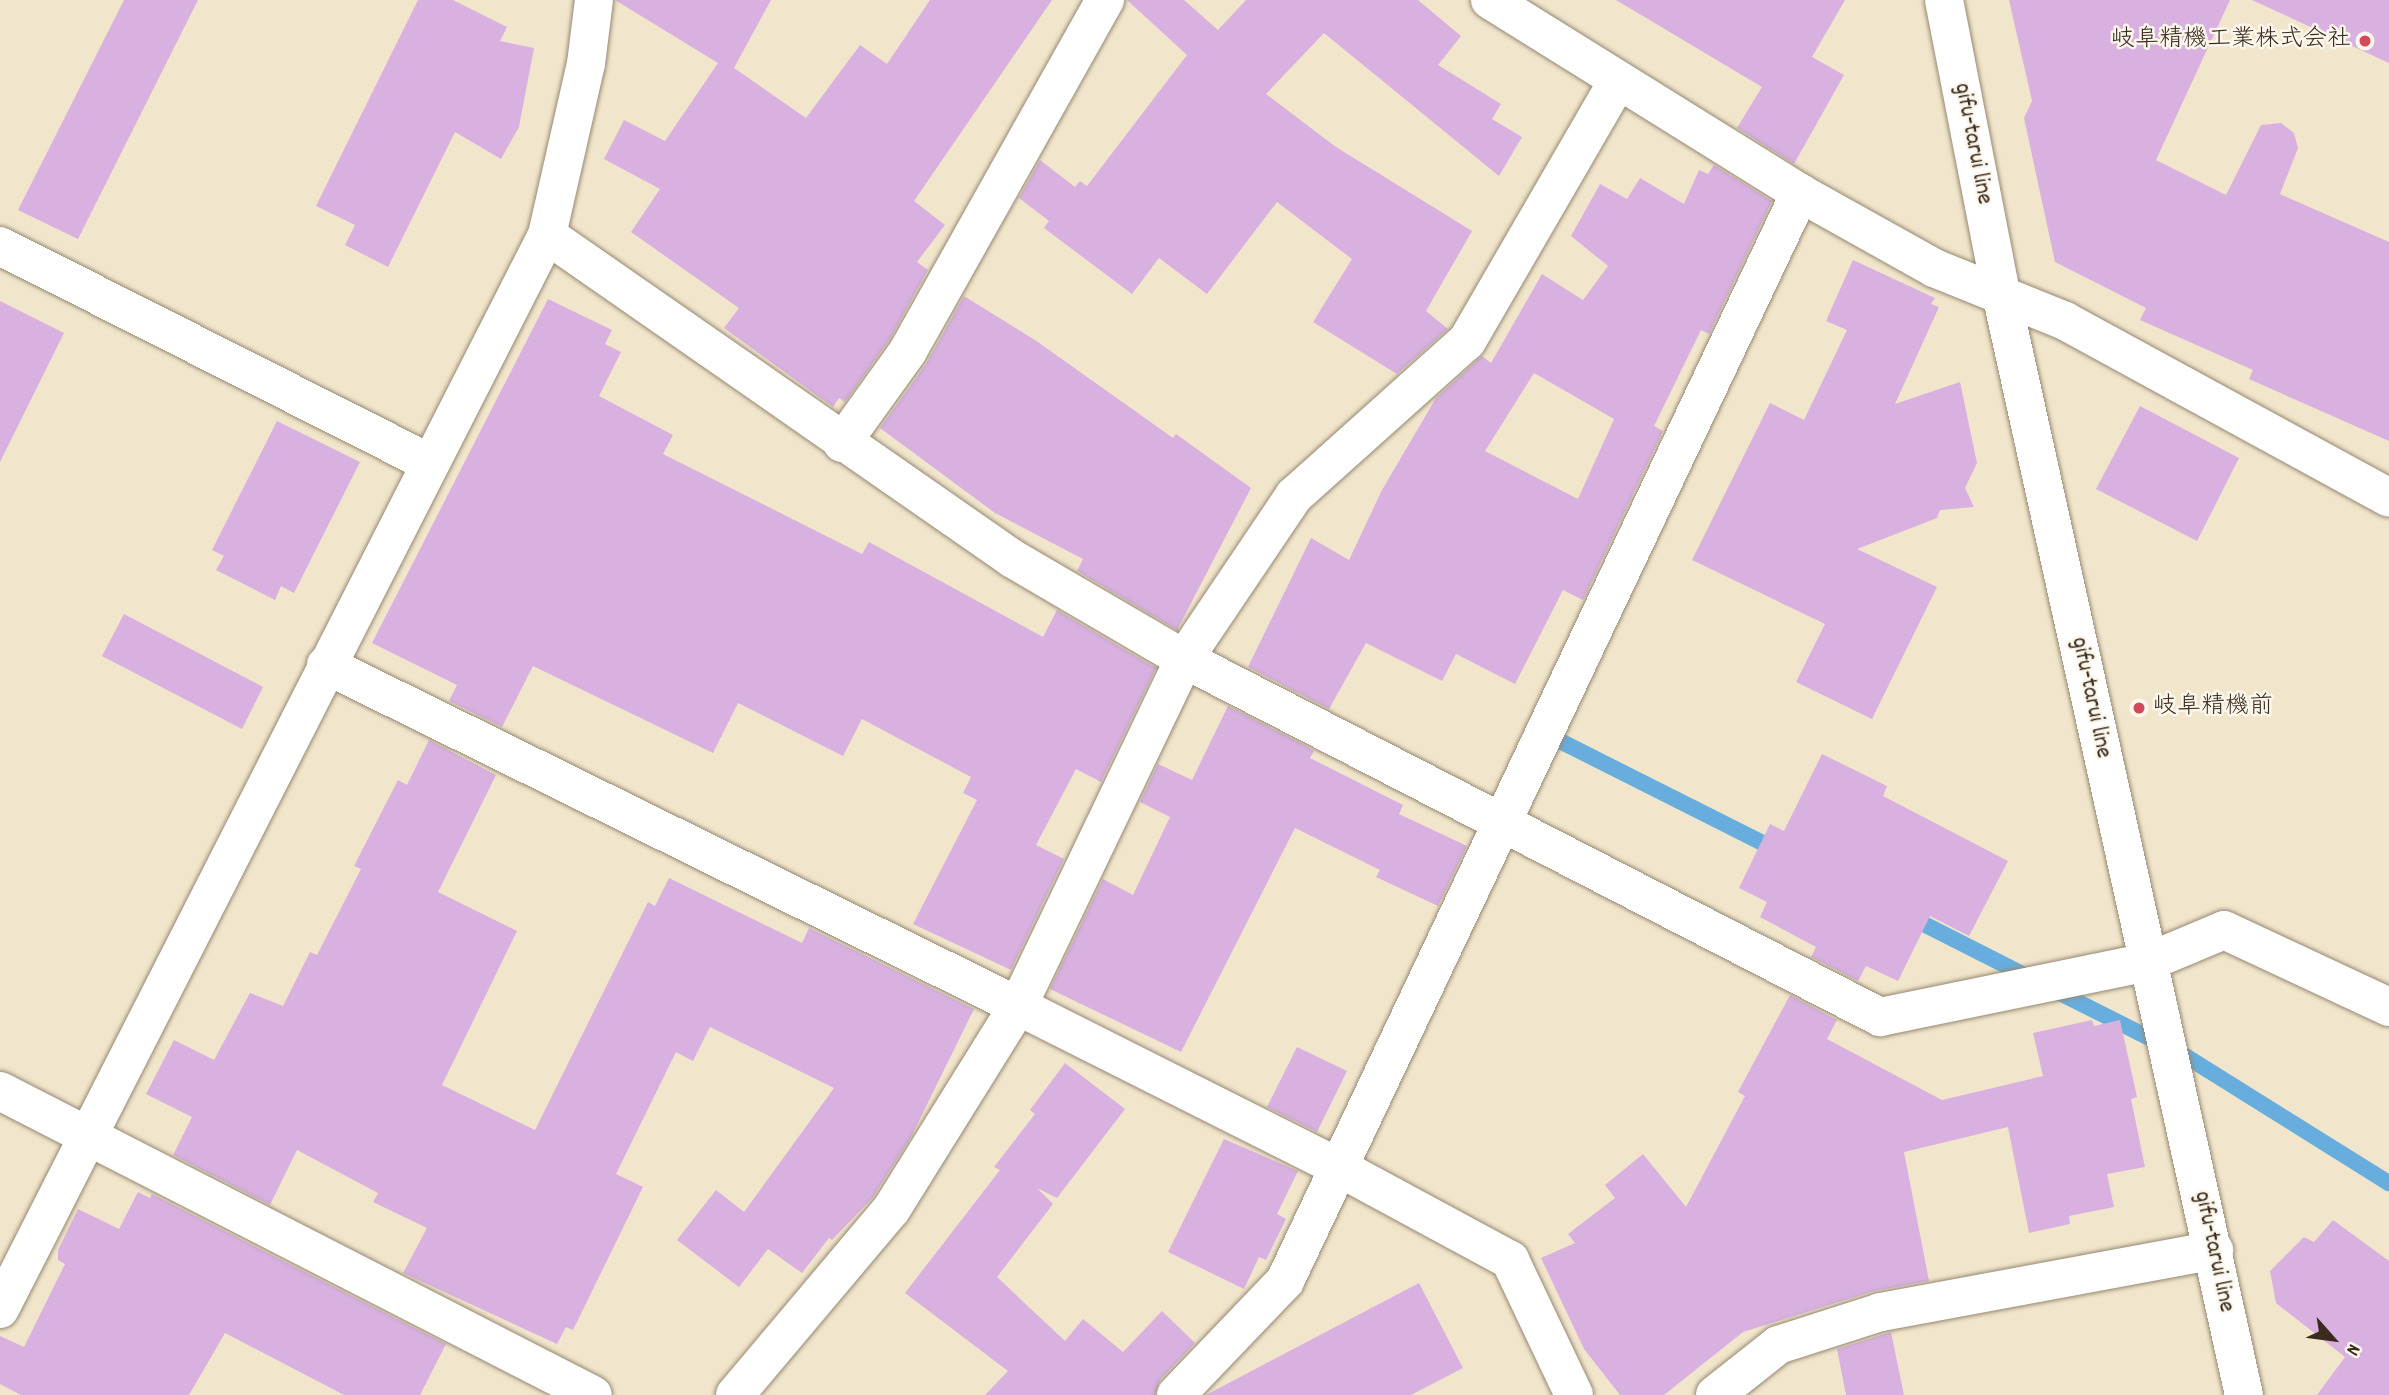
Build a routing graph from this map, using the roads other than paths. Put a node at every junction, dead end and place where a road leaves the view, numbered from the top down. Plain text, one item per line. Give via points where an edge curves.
1 (594, 0) edge
2 (1104, 0) edge
3 (1490, 0) edge
4 (1944, 0) edge
5 (1618, 81) junction
6 (1800, 193) junction
7 (547, 235) junction
8 (0, 246) edge
9 (2002, 298) junction
10 (842, 443) junction
11 (429, 463) junction
12 (2389, 498) edge
13 (1184, 659) junction
14 (326, 665) junction
15 (1502, 826) junction
16 (2147, 962) junction
17 (1018, 1006) junction
18 (2389, 1007) edge
19 (0, 1091) edge
20 (88, 1134) junction
21 (1338, 1167) junction
22 (2214, 1250) junction
23 (0, 1309) edge
24 (593, 1395) edge
25 (735, 1395) edge
26 (1176, 1395) edge
27 (1574, 1395) edge
28 (1715, 1395) edge
29 (2244, 1395) edge

1 - 7 street via 586,64
2 - 10 street via 908,351
3 - 5 street
4 - 9 street, gifu-tarui line
5 - 6 street
5 - 13 street via 1467,341 1294,496
6 - 9 street via 1934,268
6 - 15 street
7 - 10 street
7 - 11 street
8 - 11 street
9 - 12 street via 2065,321
9 - 16 street, gifu-tarui line
10 - 13 street via 1013,559
11 - 14 street
13 - 15 street
13 - 17 street
14 - 17 street
14 - 20 street
15 - 16 street via 1880,1017
15 - 21 street
16 - 18 street via 2224,930
16 - 22 street, gifu-tarui line
17 - 21 street
17 - 25 street via 891,1210
19 - 20 street
20 - 23 street
20 - 24 street
21 - 26 street via 1285,1281
21 - 27 street via 1510,1260
22 - 28 street via 1881,1311 1778,1345
22 - 29 street, gifu-tarui line

